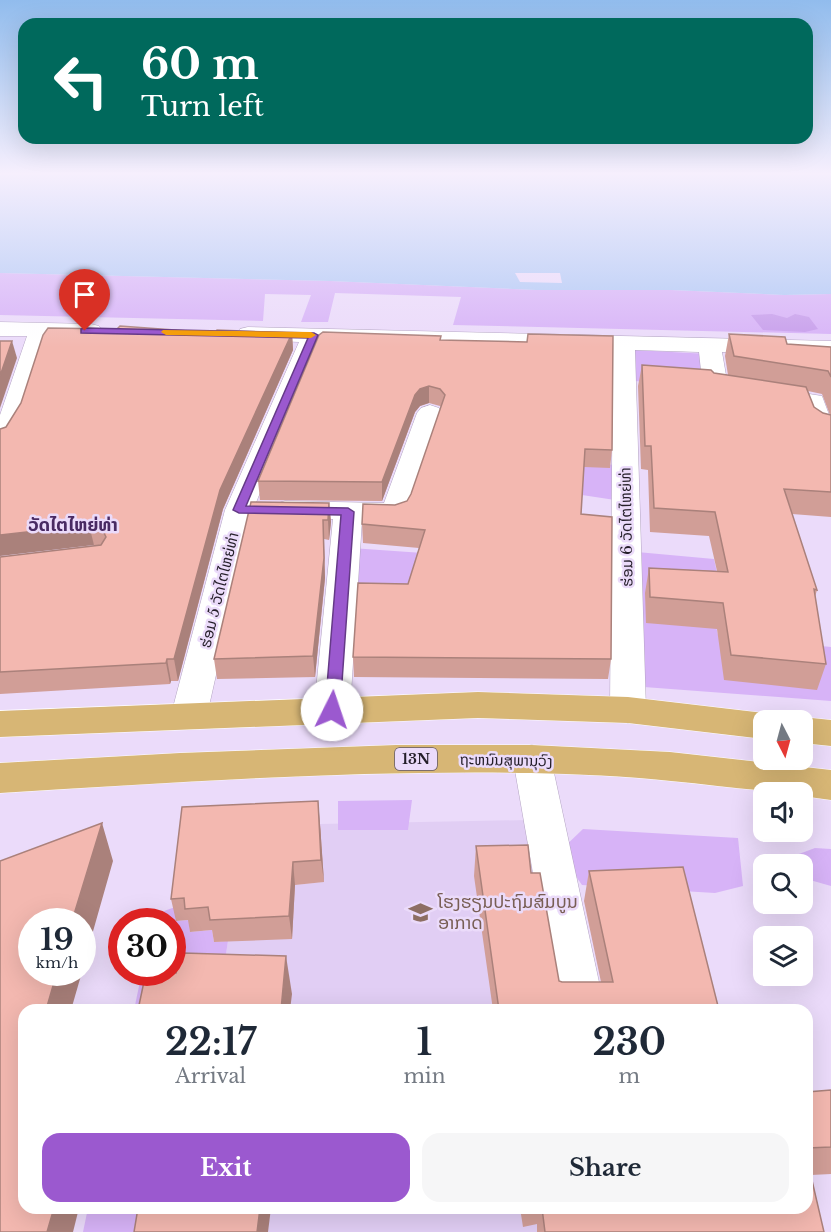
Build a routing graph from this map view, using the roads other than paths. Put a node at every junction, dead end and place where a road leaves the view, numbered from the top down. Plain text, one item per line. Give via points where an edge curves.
1 (0, 329) edge
2 (40, 330) junction
3 (110, 331) edge
4 (225, 333) edge
5 (314, 335) junction
6 (624, 343) junction
7 (710, 345) junction
8 (831, 348) edge
9 (430, 413) dead end
10 (831, 430) edge
11 (0, 439) edge
12 (239, 510) junction
13 (348, 512) junction
14 (332, 710) junction
15 (628, 710) junction
16 (189, 715) junction
17 (0, 724) edge
18 (753, 725) edge
19 (813, 731) edge
20 (831, 733) edge
21 (532, 759) junction
22 (0, 778) edge
23 (831, 785) edge
24 (580, 1004) edge

1 - 2 street
2 - 3 street
2 - 11 street via 11,420
4 - 5 street
5 - 6 street
5 - 12 street, ຮ່ອມ 5 ວັດໄຕໄຫຍ່ທ່າ
6 - 7 street
6 - 15 street, ຮ່ອມ 6 ວັດໄຕໄຫຍ່ທ່າ
7 - 8 street
7 - 10 street via 714,380 719,387 813,401 818,424
9 - 13 street via 395,512
12 - 13 street
12 - 16 street, ຮ່ອມ 5 ວັດໄຕໄຫຍ່ທ່າ
13 - 14 street
14 - 15 highway via 478,705
14 - 16 highway
15 - 18 highway
16 - 17 highway
19 - 20 highway
21 - 22 highway, ຖະຫນົນສຸພານຸວົງ / 13N via 180,767
21 - 23 highway, ຖະຫນົນສຸພານຸວົງ / 13N via 670,766
21 - 24 street

